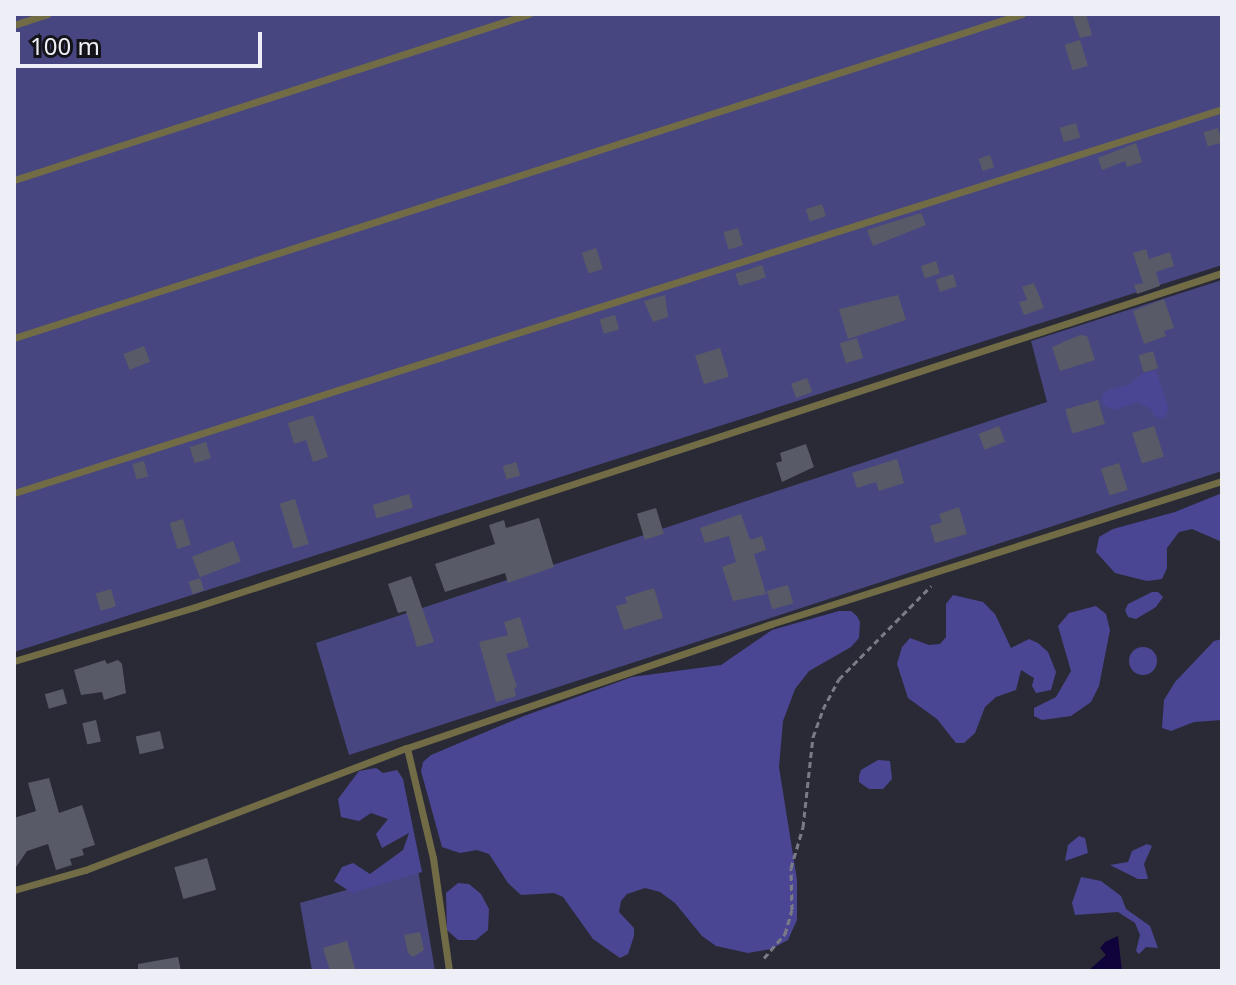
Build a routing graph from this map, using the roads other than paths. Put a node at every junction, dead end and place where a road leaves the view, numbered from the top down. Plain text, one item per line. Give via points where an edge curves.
1 (47, 14) edge
2 (529, 14) edge
3 (1022, 14) edge
4 (14, 25) edge
5 (1222, 109) edge
6 (14, 180) edge
7 (1222, 273) edge
8 (14, 338) edge
9 (1222, 481) edge
10 (14, 493) edge
11 (14, 661) edge
12 (407, 748) junction
13 (14, 890) edge
14 (449, 971) edge

1 - 4 lane
2 - 6 lane
3 - 8 lane
5 - 10 lane
7 - 11 lane
9 - 12 lane
12 - 13 lane via 85,870
12 - 14 lane via 433,858

